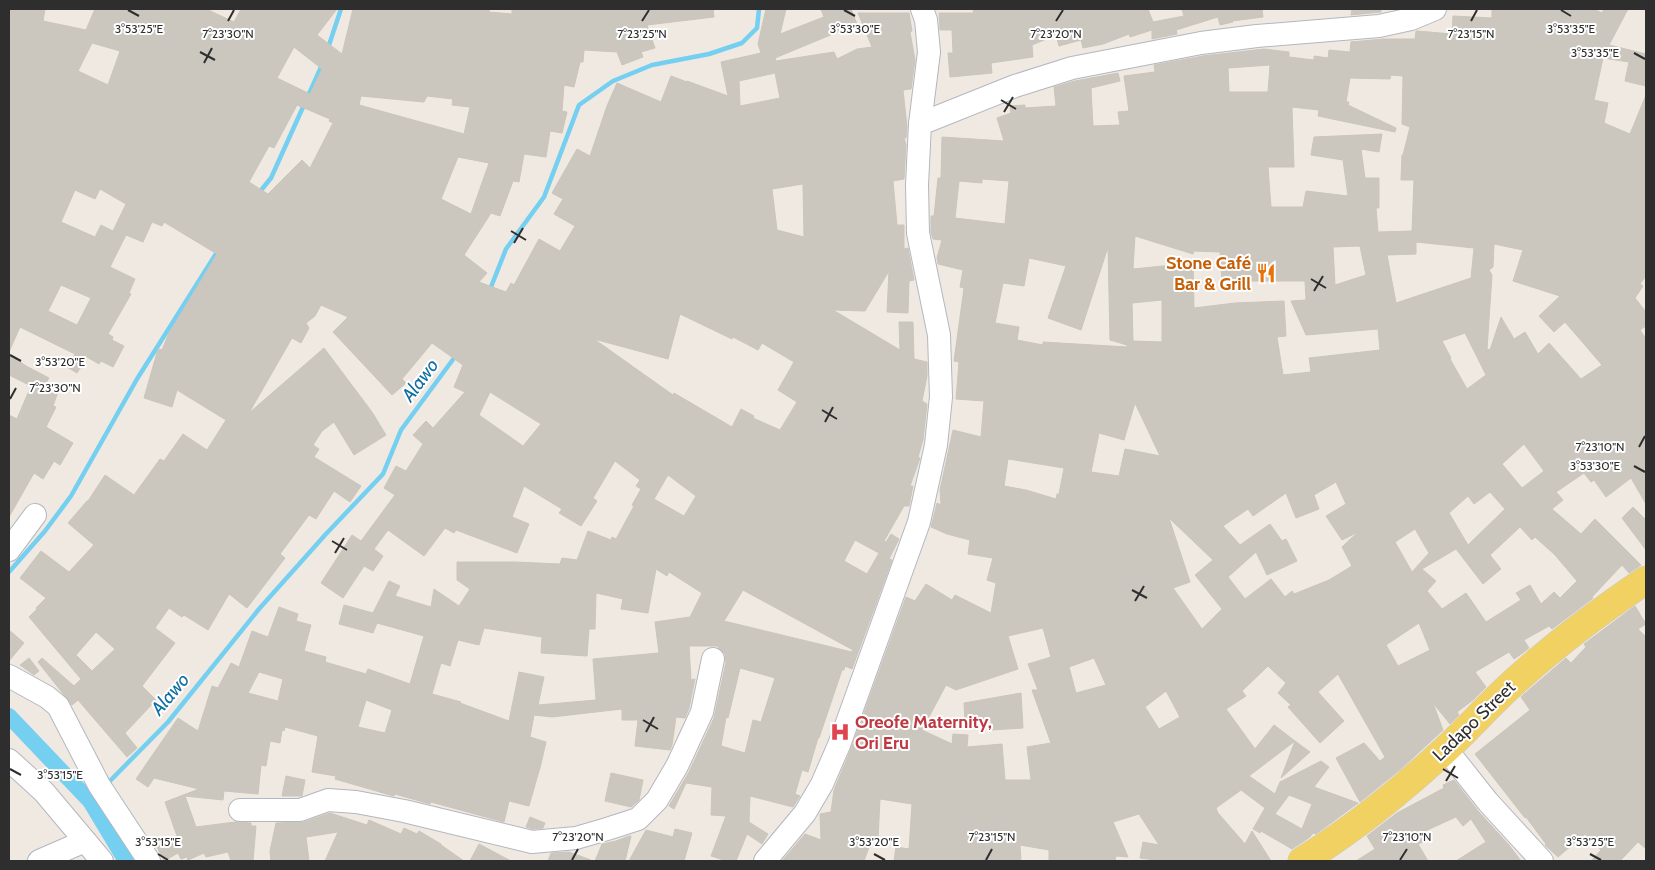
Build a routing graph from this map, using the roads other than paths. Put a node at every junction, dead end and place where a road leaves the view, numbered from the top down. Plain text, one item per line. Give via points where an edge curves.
1 (922, 9) edge
2 (1435, 9) edge
3 (920, 124) junction
4 (35, 515) dead end
5 (9, 550) edge
6 (1646, 580) edge
7 (713, 659) dead end
8 (9, 676) edge
9 (1446, 749) junction
10 (9, 760) edge
11 (240, 810) dead end
12 (85, 841) junction
13 (531, 852) edge
14 (39, 861) edge
15 (102, 861) edge
16 (149, 861) edge
17 (765, 861) edge
18 (1302, 861) edge
19 (1542, 861) edge

1 - 3 street via 929,52
2 - 3 street via 1379,26 1201,43 1072,68 1015,86
3 - 17 street via 918,233 939,335 941,397 936,445 918,522 840,745 805,812
4 - 5 street
6 - 9 main road, Ladapo Street via 1574,631 1521,675
7 - 13 street via 702,712 657,800 638,819
8 - 16 street via 58,706 102,789
9 - 18 main road, Ladapo Street via 1335,841
9 - 19 street via 1488,802
10 - 12 street via 44,792
11 - 13 street via 300,810 328,800 356,802 404,811
12 - 14 street
12 - 15 street

